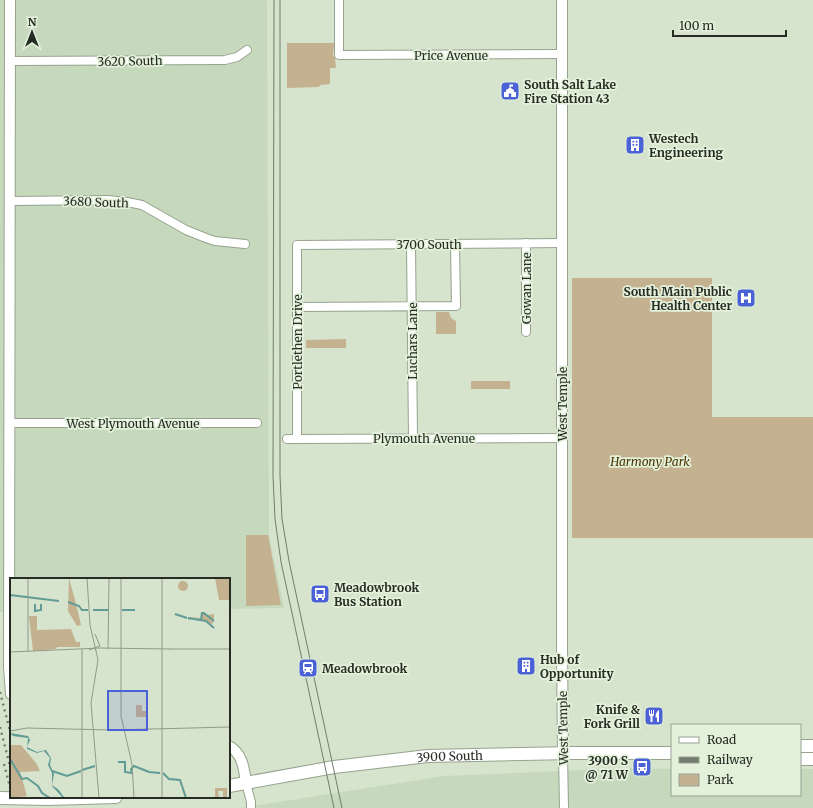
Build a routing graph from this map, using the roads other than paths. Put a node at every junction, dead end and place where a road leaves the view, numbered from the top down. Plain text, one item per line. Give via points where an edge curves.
1 (10, 0) edge
2 (339, 0) edge
3 (562, 0) edge
4 (246, 50) dead end
5 (562, 54) junction
6 (10, 62) junction
7 (10, 201) junction
8 (562, 243) junction
9 (245, 244) dead end
10 (411, 244) junction
11 (455, 244) junction
12 (526, 244) junction
13 (297, 245) joint
14 (412, 306) junction
15 (297, 307) junction
16 (526, 332) dead end
17 (9, 423) junction
18 (257, 423) dead end
19 (412, 438) junction
20 (562, 438) junction
21 (287, 439) dead end
22 (297, 439) junction
23 (10, 680) edge
24 (801, 746) edge
25 (813, 746) edge
26 (230, 747) edge
27 (563, 753) junction
28 (671, 753) edge
29 (801, 759) edge
30 (813, 760) edge
31 (246, 783) junction
32 (230, 786) edge
33 (0, 798) edge
34 (82, 798) edge
35 (251, 808) edge
36 (564, 808) edge

1 - 6 street
2 - 5 street, Price Avenue via 339,55
3 - 5 street, West Temple
4 - 6 street, 3620 South via 237,57 225,60
5 - 8 street, West Temple
6 - 7 street
7 - 9 street, 3680 South via 127,202 142,205 186,230 206,238
7 - 17 street
8 - 12 street, 3700 South
8 - 20 street, West Temple
10 - 11 street, 3700 South
10 - 13 street, 3700 South
10 - 14 street, Luchars Lane
11 - 12 street, 3700 South
11 - 14 street via 456,306
12 - 16 street, Gowan Lane
13 - 15 street, Portlethen Drive
14 - 15 street
14 - 19 street, Luchars Lane
15 - 22 street, Portlethen Drive
17 - 18 street, West Plymouth Avenue
17 - 23 street
19 - 20 street, Plymouth Avenue
19 - 22 street, Plymouth Avenue
20 - 27 street, West Temple
21 - 22 street, Plymouth Avenue
24 - 25 main road
26 - 31 street via 241,759
27 - 28 main road, 3900 South
27 - 31 main road, 3900 South via 428,756
27 - 36 street, West Temple
29 - 30 main road
31 - 32 main road, 3900 South
31 - 35 street
33 - 34 main road, bridge

